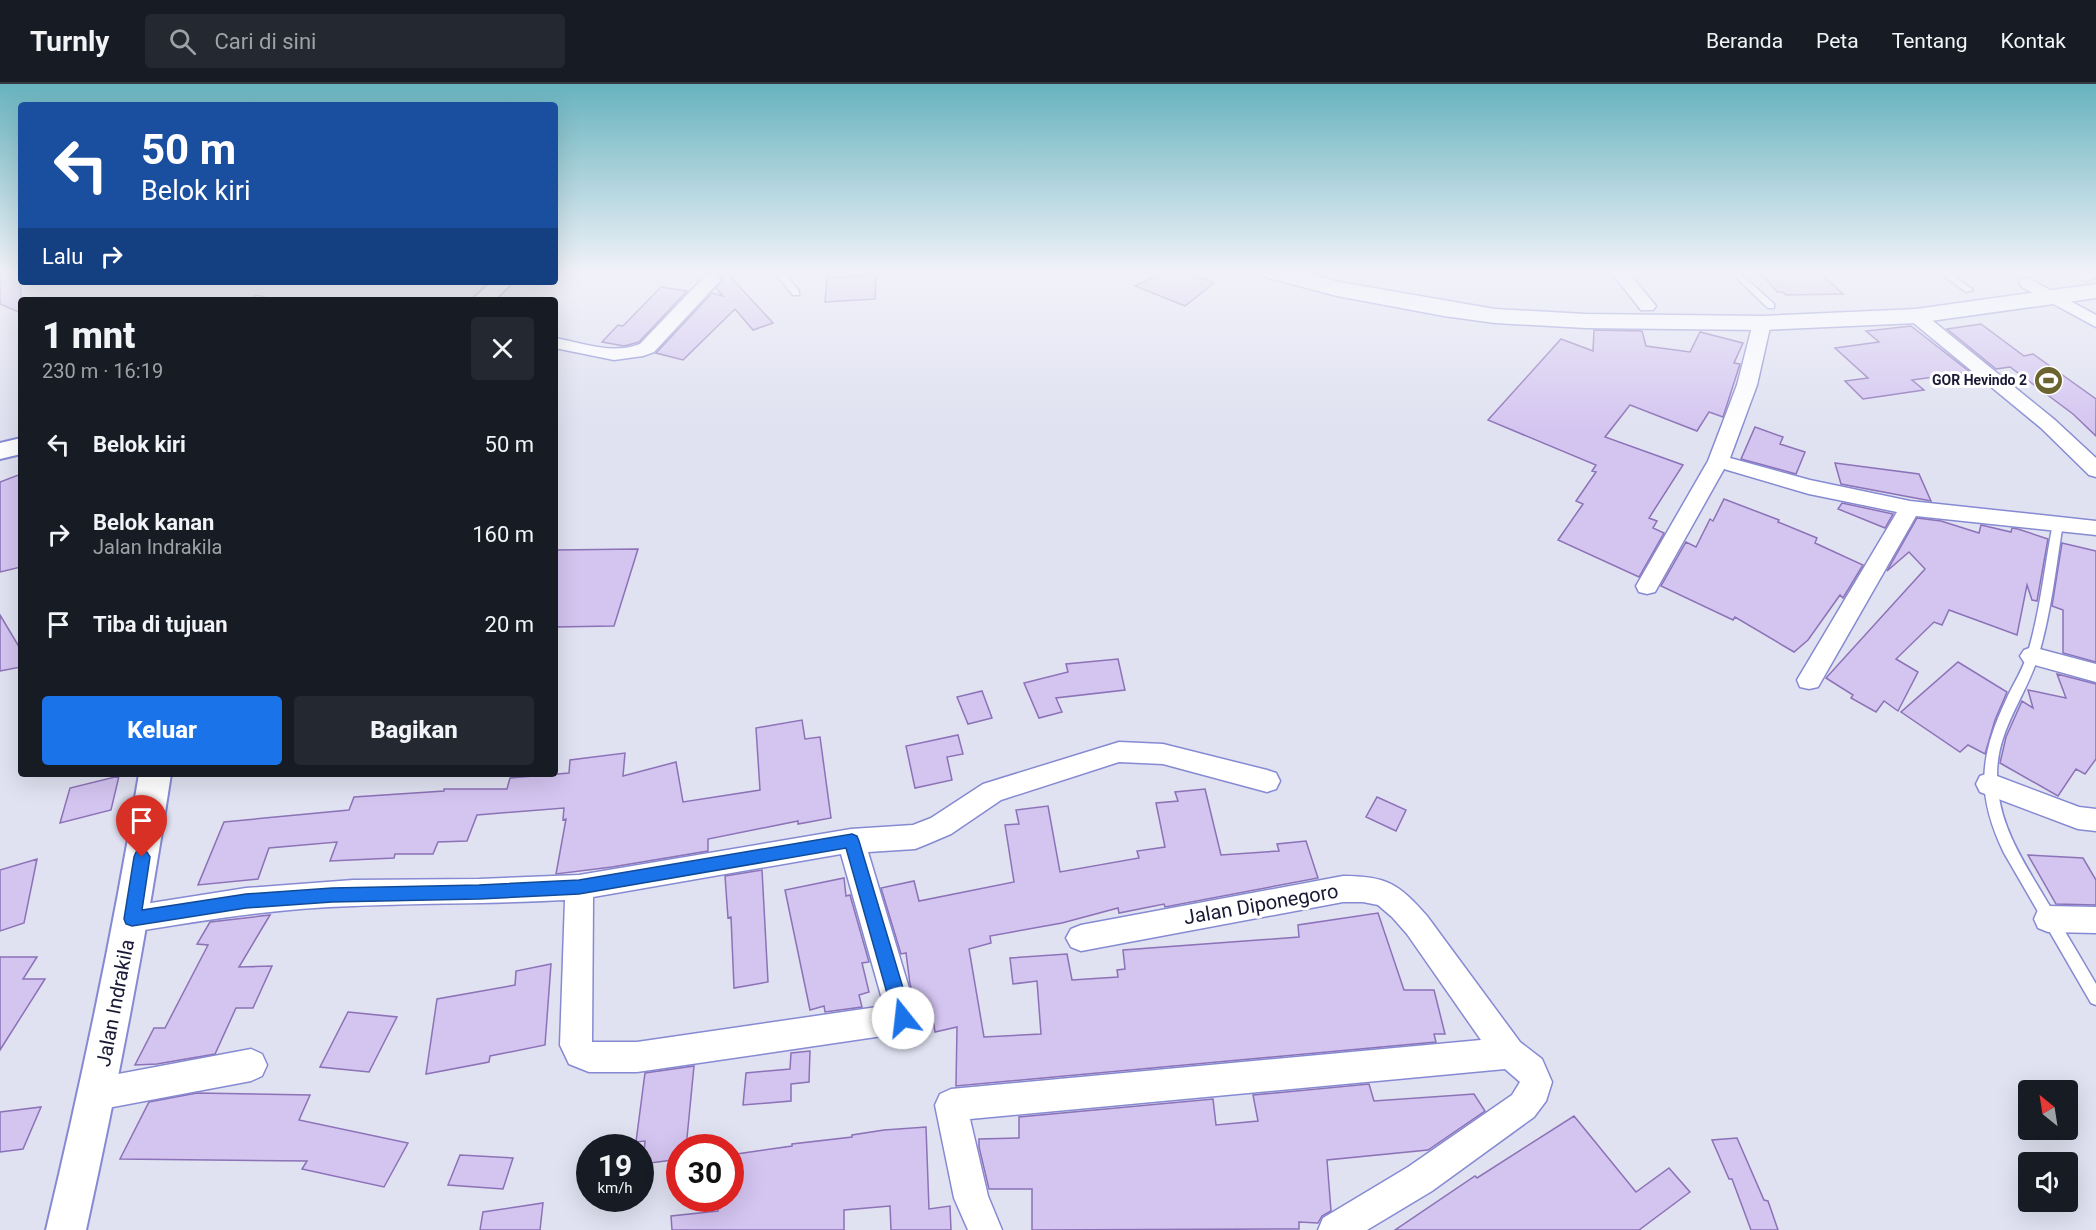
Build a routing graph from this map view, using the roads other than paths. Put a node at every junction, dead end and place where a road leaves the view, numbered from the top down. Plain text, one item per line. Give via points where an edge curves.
1 (668, 325) edge
2 (1763, 325) edge
3 (1928, 325) edge
4 (558, 344) edge
5 (18, 448) edge
6 (0, 451) edge
7 (1718, 461) junction
8 (2096, 470) edge
9 (1910, 508) junction
10 (2058, 523) junction
11 (2096, 528) edge
12 (1647, 586) dead end
13 (2032, 656) junction
14 (2096, 673) edge
15 (1809, 680) dead end
16 (155, 777) edge
17 (1267, 781) dead end
18 (1989, 784) junction
19 (2096, 820) edge
20 (852, 841) junction
21 (579, 887) junction
22 (132, 919) junction
23 (2048, 919) junction
24 (2096, 920) edge
25 (1081, 938) dead end
26 (2096, 998) edge
27 (1509, 1053) junction
28 (251, 1065) dead end
29 (97, 1094) junction
30 (66, 1230) edge
31 (985, 1230) edge
32 (1335, 1230) edge

1 - 4 street via 647,348 624,355
2 - 7 street via 1747,385
3 - 8 street via 2048,424
5 - 6 street
7 - 9 street via 1809,487
7 - 12 street
9 - 10 street
9 - 15 street
10 - 11 street
10 - 13 lane
13 - 14 street
13 - 18 lane via 2001,723 1990,757
16 - 22 street, Jalan Indrakila
17 - 20 street via 1163,754 1119,752 992,792 941,826 915,837
18 - 19 street via 2078,818
18 - 23 lane via 1997,823 2008,849
20 - 21 street
20 - 21 street via 903,1018 637,1057 589,1057 580,1053 576,1045
21 - 22 street via 341,894 246,901
22 - 29 street, Jalan Indrakila
23 - 24 street
23 - 26 lane
25 - 27 street, Jalan Diponegoro via 1343,889 1386,894 1417,925
27 - 31 street via 951,1105 971,1198
27 - 32 street, Jalan Diponegoro via 1528,1065 1535,1076 1535,1093 1523,1106 1420,1179
28 - 29 street
29 - 30 street, Jalan Indrakila

